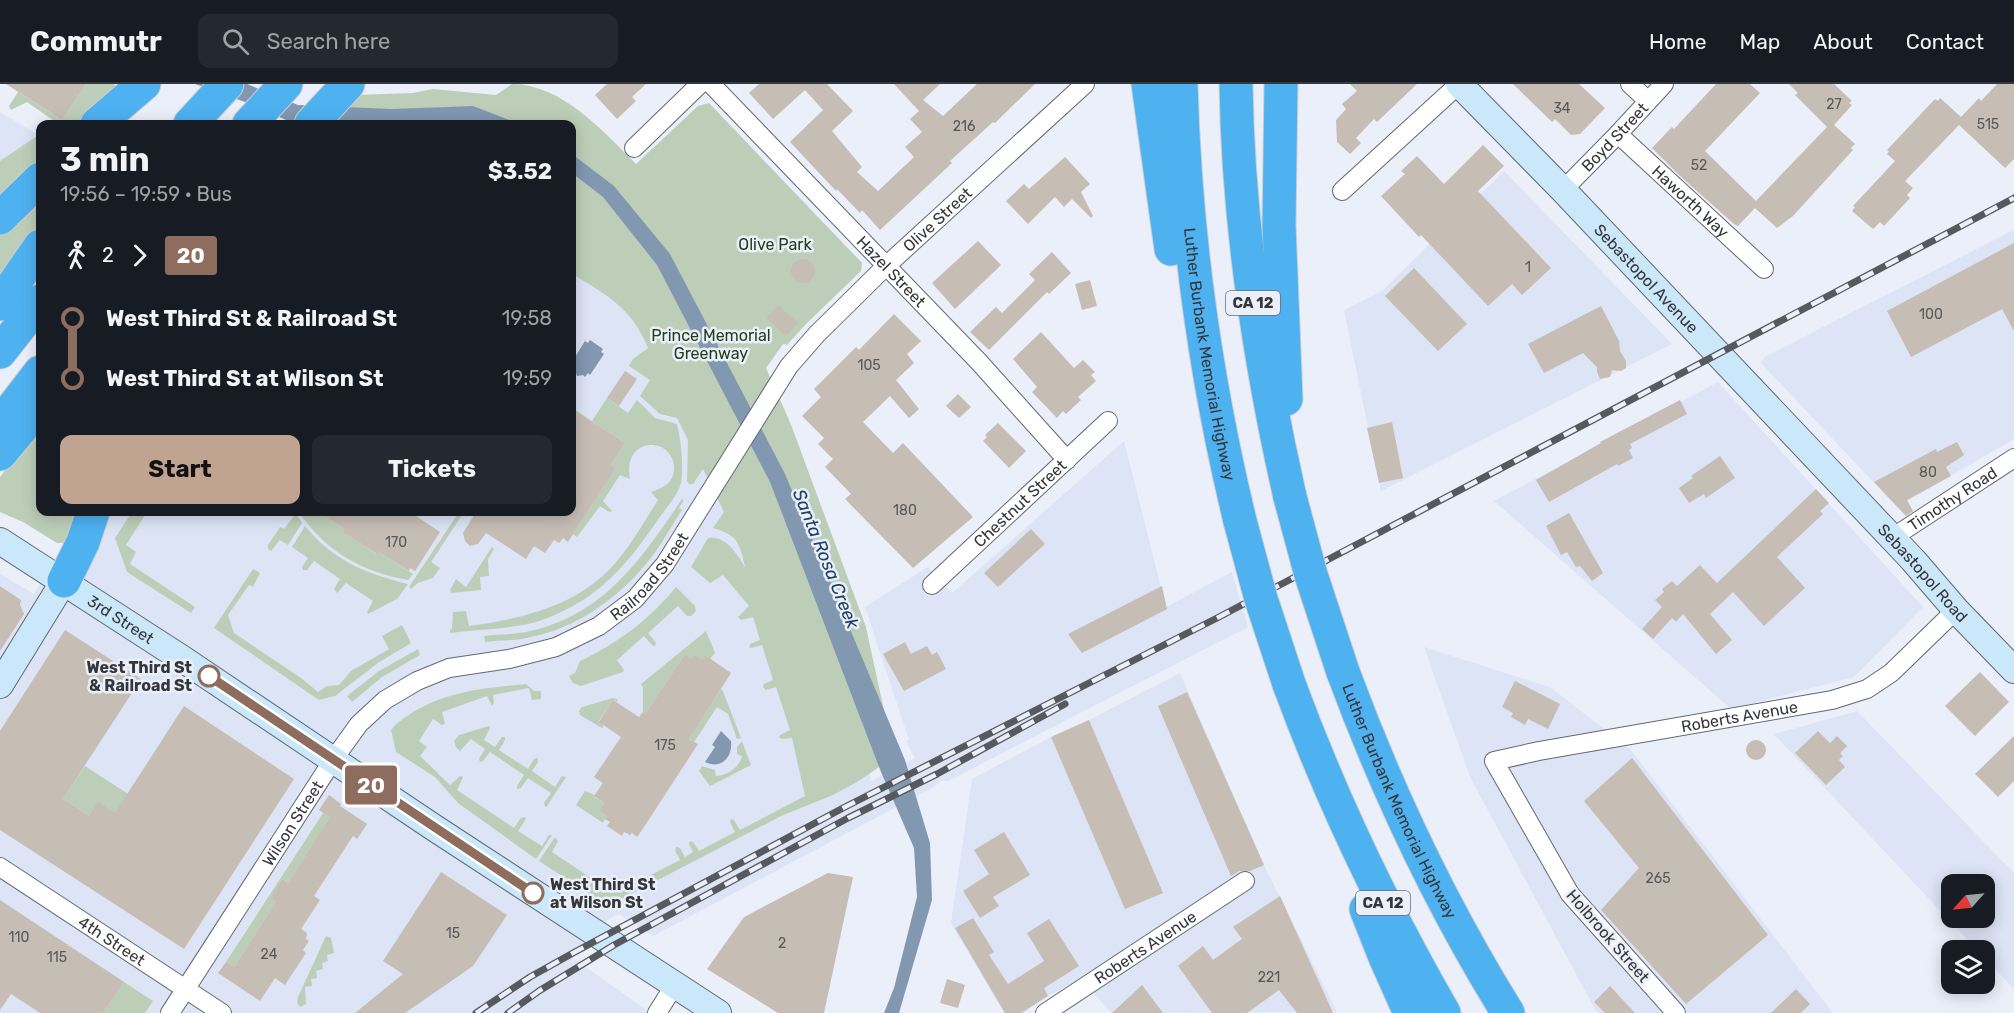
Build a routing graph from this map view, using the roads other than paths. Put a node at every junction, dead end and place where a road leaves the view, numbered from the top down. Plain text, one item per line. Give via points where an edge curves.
1 (144, 84) edge
2 (164, 84) edge
3 (226, 84) edge
4 (286, 84) edge
5 (348, 84) edge
6 (700, 84) edge
7 (711, 84) edge
8 (1236, 84) edge
9 (1281, 84) edge
10 (1459, 84) edge
11 (1630, 84) edge
12 (1664, 84) edge
13 (1080, 85) edge
14 (1181, 88) edge
15 (1150, 96) edge
16 (1648, 101) junction
17 (113, 120) edge
18 (114, 120) edge
19 (194, 120) edge
20 (253, 120) edge
21 (314, 120) edge
22 (1618, 134) junction
23 (634, 148) dead end
24 (36, 183) edge
25 (1563, 190) junction
26 (1342, 191) dead end
27 (0, 218) edge
28 (36, 252) edge
29 (886, 266) junction
30 (1764, 269) dead end
31 (0, 304) edge
32 (36, 306) edge
33 (0, 352) edge
34 (36, 377) edge
35 (776, 389) joint
36 (36, 411) edge
37 (1217, 420) junction
38 (1107, 421) dead end
39 (0, 424) edge
40 (0, 454) edge
41 (2014, 458) edge
42 (1067, 460) junction
43 (1833, 475) joint
44 (1290, 497) junction
45 (92, 516) edge
46 (1892, 538) junction
47 (0, 541) edge
48 (64, 581) junction
49 (932, 585) dead end
50 (1956, 610) junction
51 (449, 668) joint
52 (2014, 670) edge
53 (0, 685) edge
54 (333, 760) junction
55 (1494, 761) joint
56 (1330, 789) junction
57 (0, 867) edge
58 (1427, 869) junction
59 (1245, 881) dead end
60 (674, 986) junction
61 (186, 989) junction
62 (170, 1013) edge
63 (222, 1013) edge
64 (657, 1013) edge
65 (718, 1013) edge
66 (1045, 1013) edge
67 (1410, 1013) edge
68 (1444, 1013) edge
69 (1508, 1013) edge
70 (1531, 1013) edge
71 (1676, 1013) edge

1 - 17 highway
2 - 18 highway
3 - 19 highway
4 - 20 highway
5 - 21 highway
6 - 23 street
7 - 29 street, Hazel Street
8 - 44 highway, Luther Burbank Memorial Highway / CA 12 via 1249,276
9 - 44 highway via 1279,225
10 - 25 main road, Sebastopol Avenue
10 - 26 street
11 - 16 street
12 - 16 street, Boyd Street
13 - 29 street, Olive Street
14 - 37 highway, Luther Burbank Memorial Highway / CA 12 via 1189,225
15 - 37 highway via 1179,298
16 - 22 street, Boyd Street
22 - 25 street, Boyd Street
22 - 30 street, Haworth Way
24 - 27 highway
25 - 43 main road, Sebastopol Avenue
28 - 31 highway
29 - 35 street, Olive Street via 817,334 789,366
29 - 42 street, Hazel Street
32 - 33 highway
34 - 39 highway
35 - 51 street, Railroad Street via 665,564 635,599 599,626 542,651
36 - 40 highway
37 - 56 highway, Luther Burbank Memorial Highway / CA 12, bridge via 1264,609 1288,684
38 - 42 street, Chestnut Street
41 - 46 street, Timothy Road
42 - 49 street, Chestnut Street
43 - 46 main road, Sebastopol Road
44 - 58 highway, Luther Burbank Memorial Highway / CA 12, bridge via 1342,672 1387,785
45 - 48 highway
46 - 50 main road, Sebastopol Road
47 - 48 main road, 3rd Street
48 - 53 main road
48 - 54 main road, 3rd Street
50 - 52 main road, Sebastopol Road
50 - 55 street, Roberts Avenue via 1891,673 1867,689 1832,700
51 - 54 street, Wilson Street via 385,700 359,724
54 - 60 main road, 3rd Street
54 - 61 street, Wilson Street
55 - 71 street, Holbrook Street via 1570,894
56 - 67 highway via 1356,884
56 - 68 highway, Luther Burbank Memorial Highway / CA 12 via 1382,902
57 - 61 street, 4th Street
58 - 69 highway, Luther Burbank Memorial Highway / CA 12
58 - 70 highway
59 - 66 street, Roberts Avenue
60 - 64 street
60 - 65 main road, 3rd Street
61 - 62 street, Wilson Street
61 - 63 street, 4th Street

